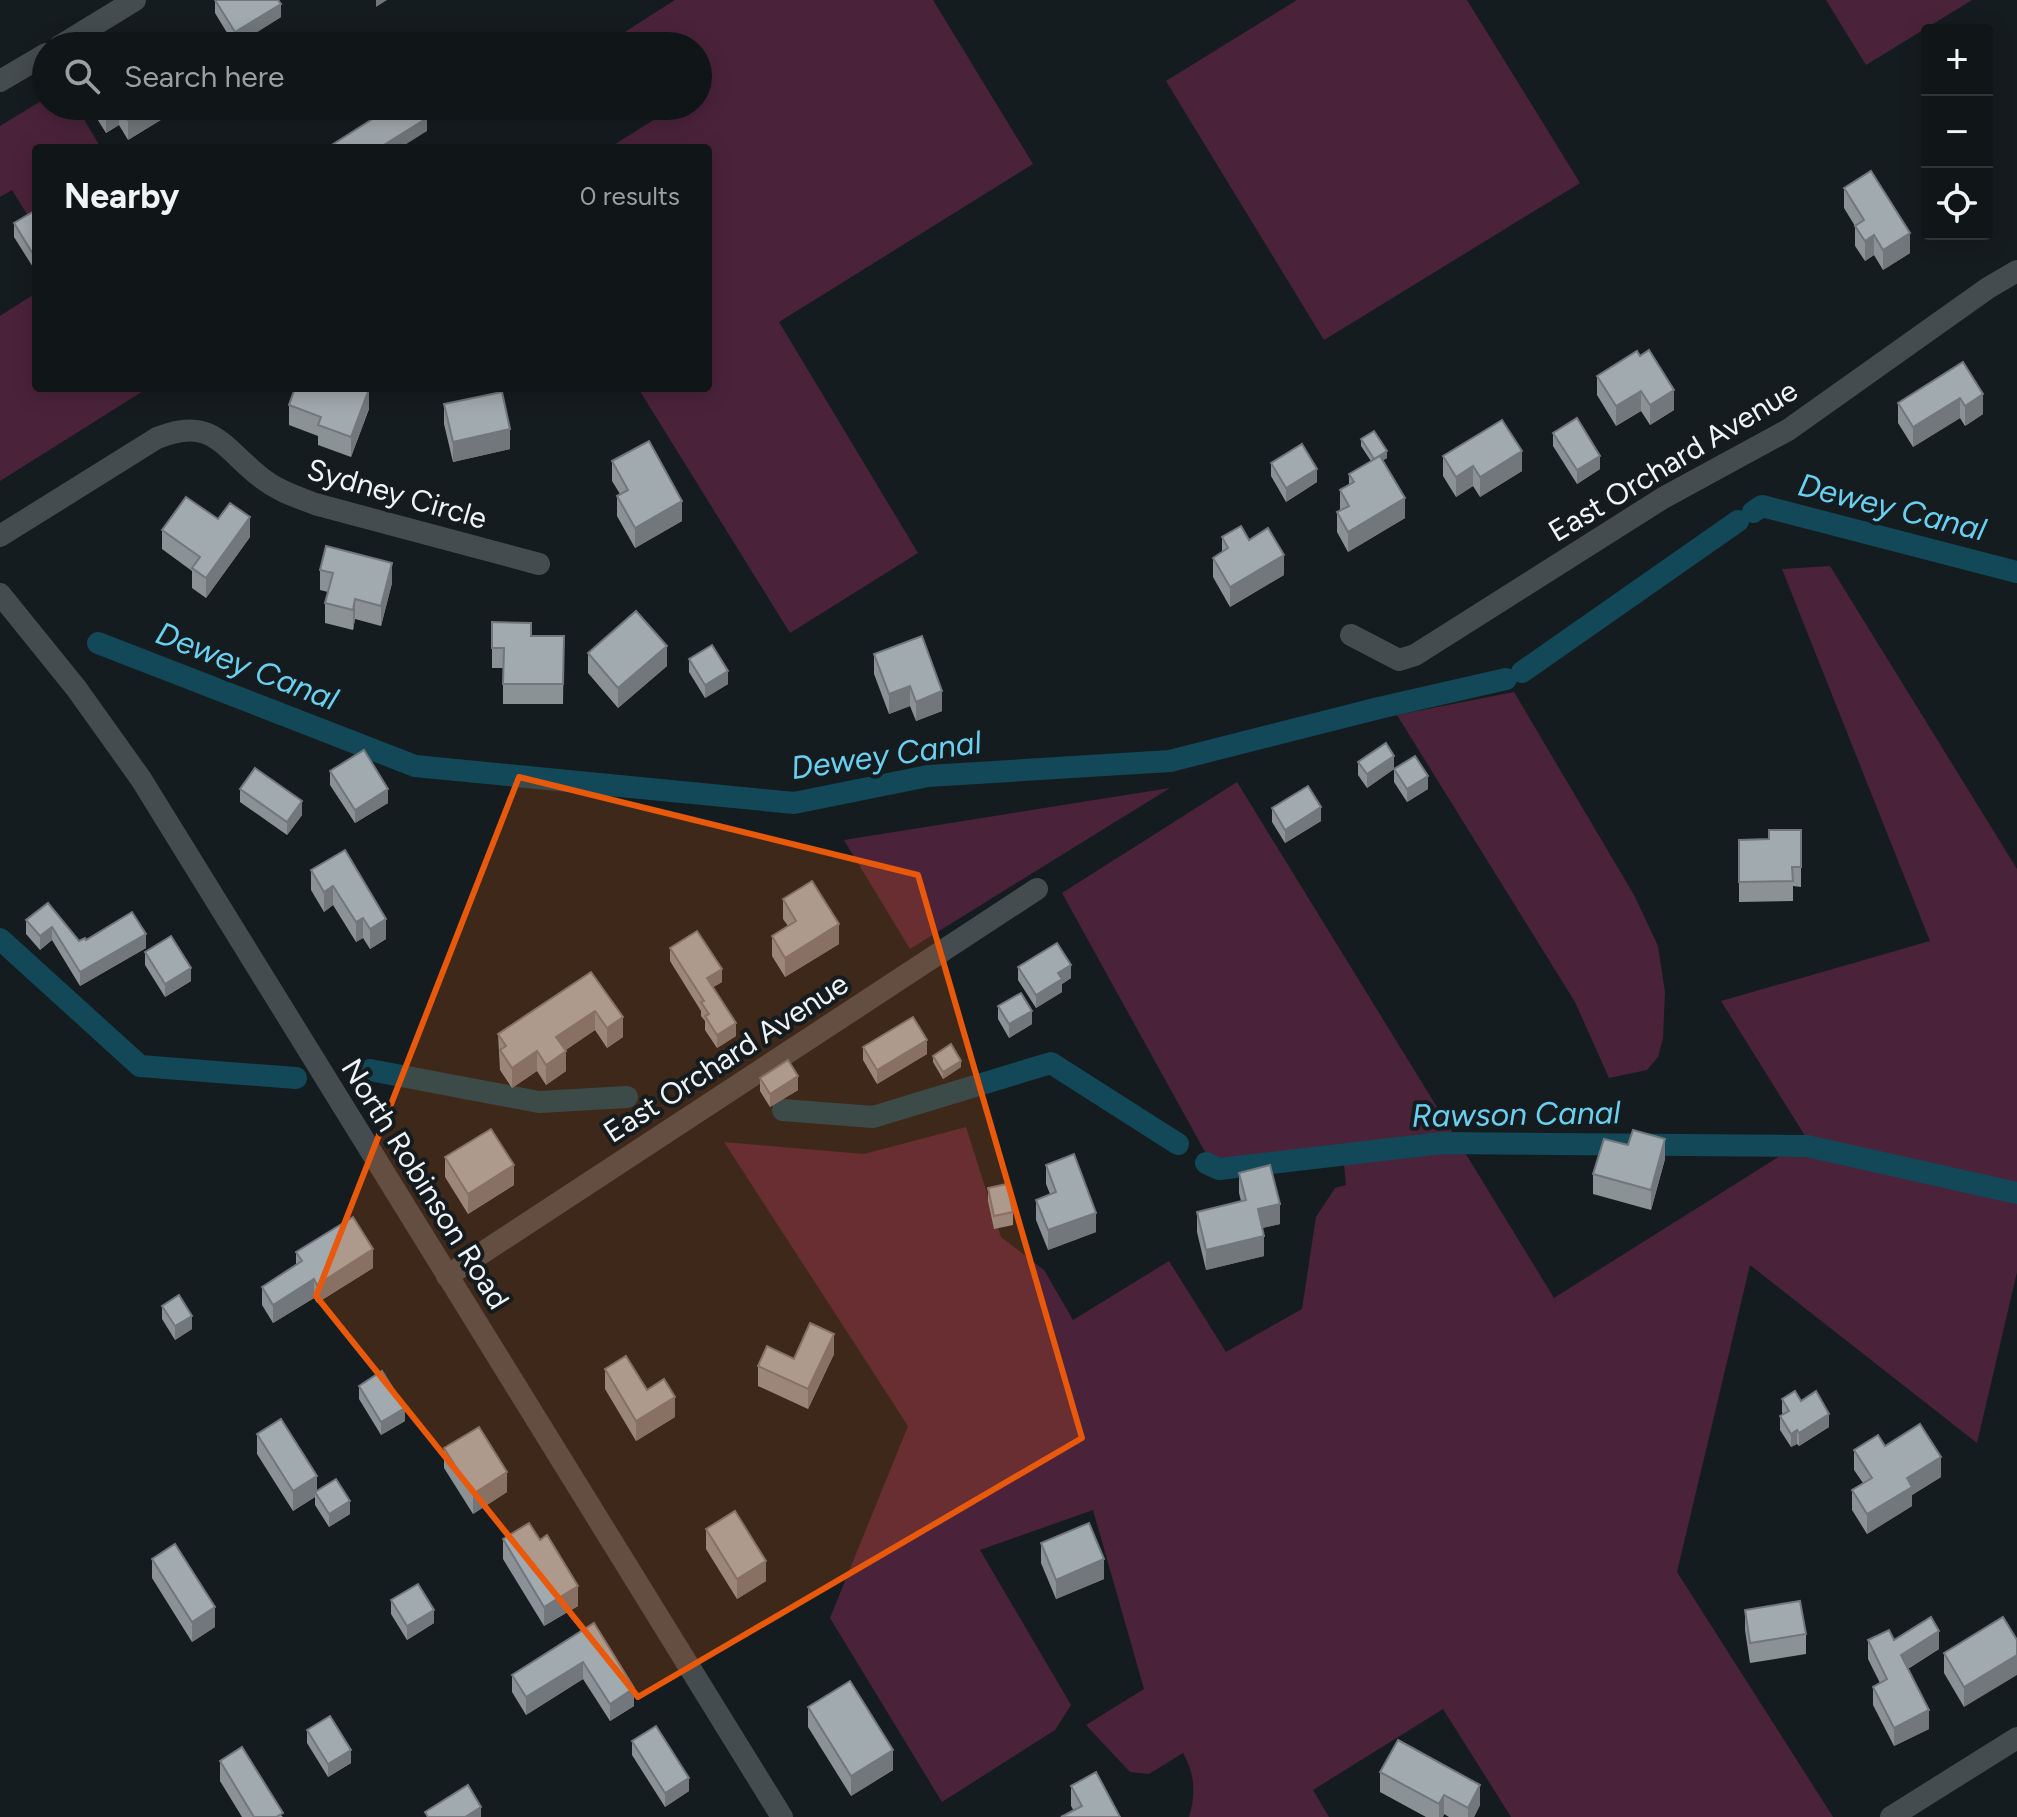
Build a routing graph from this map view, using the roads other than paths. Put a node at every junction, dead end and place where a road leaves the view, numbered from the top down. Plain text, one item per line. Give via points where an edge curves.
1 (135, 0) edge
2 (83, 32) edge
3 (32, 62) edge
4 (0, 81) edge
5 (2017, 271) edge
6 (0, 536) edge
7 (539, 564) dead end
8 (0, 594) edge
9 (1351, 635) dead end
10 (1037, 889) dead end
11 (447, 1276) junction
12 (2017, 1738) edge
13 (782, 1817) edge
14 (1891, 1817) edge

1 - 2 street
3 - 4 street
5 - 9 street, East Orchard Avenue via 1788,430 1663,498 1415,655 1399,660
6 - 7 street, Sydney Circle via 157,438 198,429 217,437 281,492
8 - 11 street, North Robinson Road via 141,779
10 - 11 street, East Orchard Avenue
11 - 13 street, North Robinson Road
12 - 14 street

